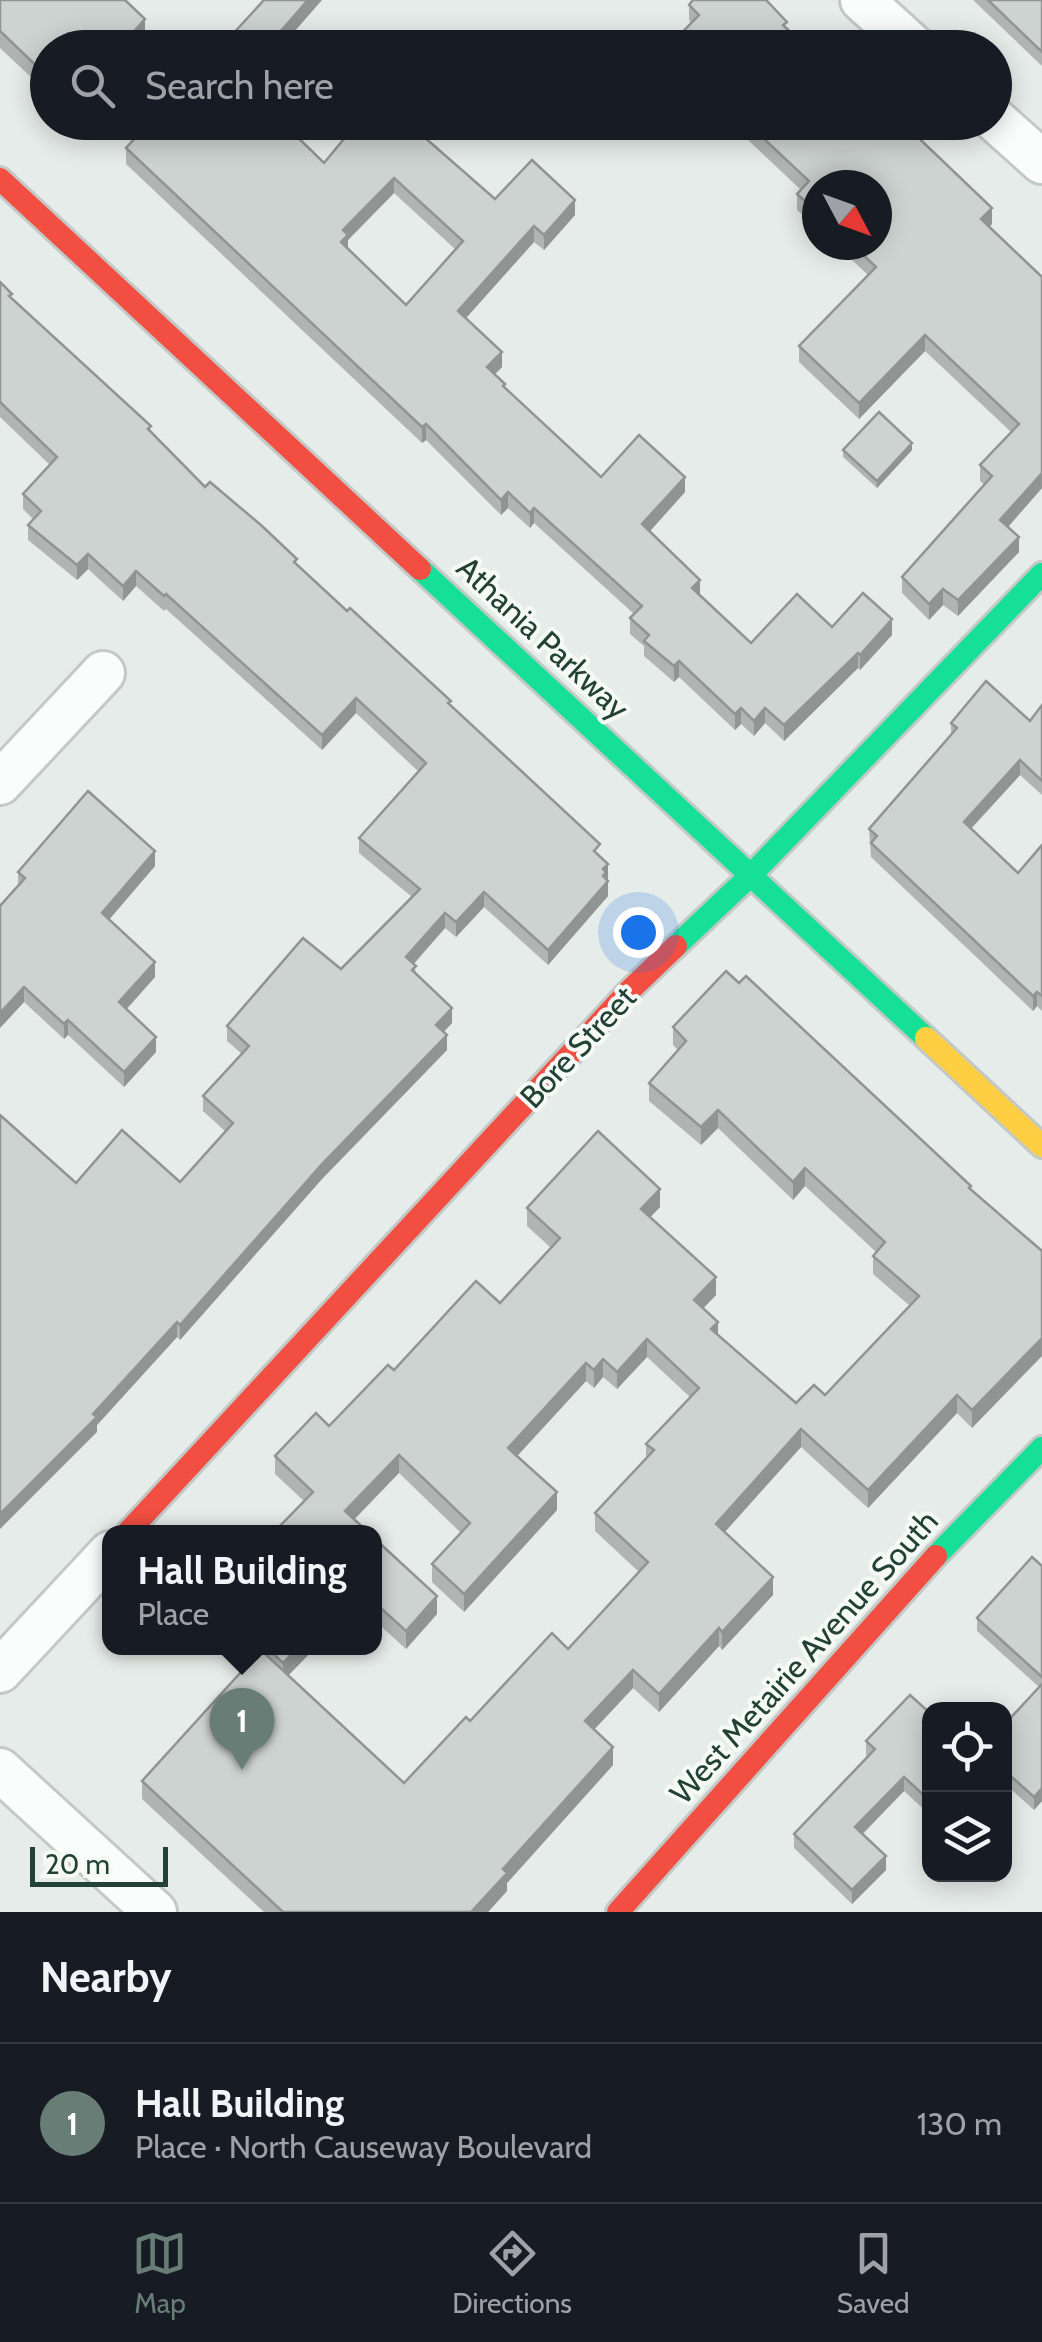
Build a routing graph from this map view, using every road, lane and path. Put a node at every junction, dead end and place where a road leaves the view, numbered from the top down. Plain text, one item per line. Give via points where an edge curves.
1 (862, 0) edge
2 (895, 30) edge
3 (1012, 135) edge
4 (1042, 162) edge
5 (0, 178) edge
6 (1042, 574) edge
7 (103, 673) dead end
8 (0, 783) edge
9 (751, 875) junction
10 (1042, 1146) edge
11 (1042, 1448) edge
12 (134, 1525) edge
13 (102, 1562) edge
14 (0, 1671) edge
15 (0, 1770) edge
16 (155, 1912) edge
17 (618, 1912) edge

1 - 2 street
3 - 4 street
5 - 9 street, Athania Parkway
6 - 9 street, Bore Street
7 - 8 street
9 - 10 street, Athania Parkway
9 - 12 street, Bore Street via 629,991
11 - 17 street, West Metairie Avenue South via 917,1575
13 - 14 street
15 - 16 street

